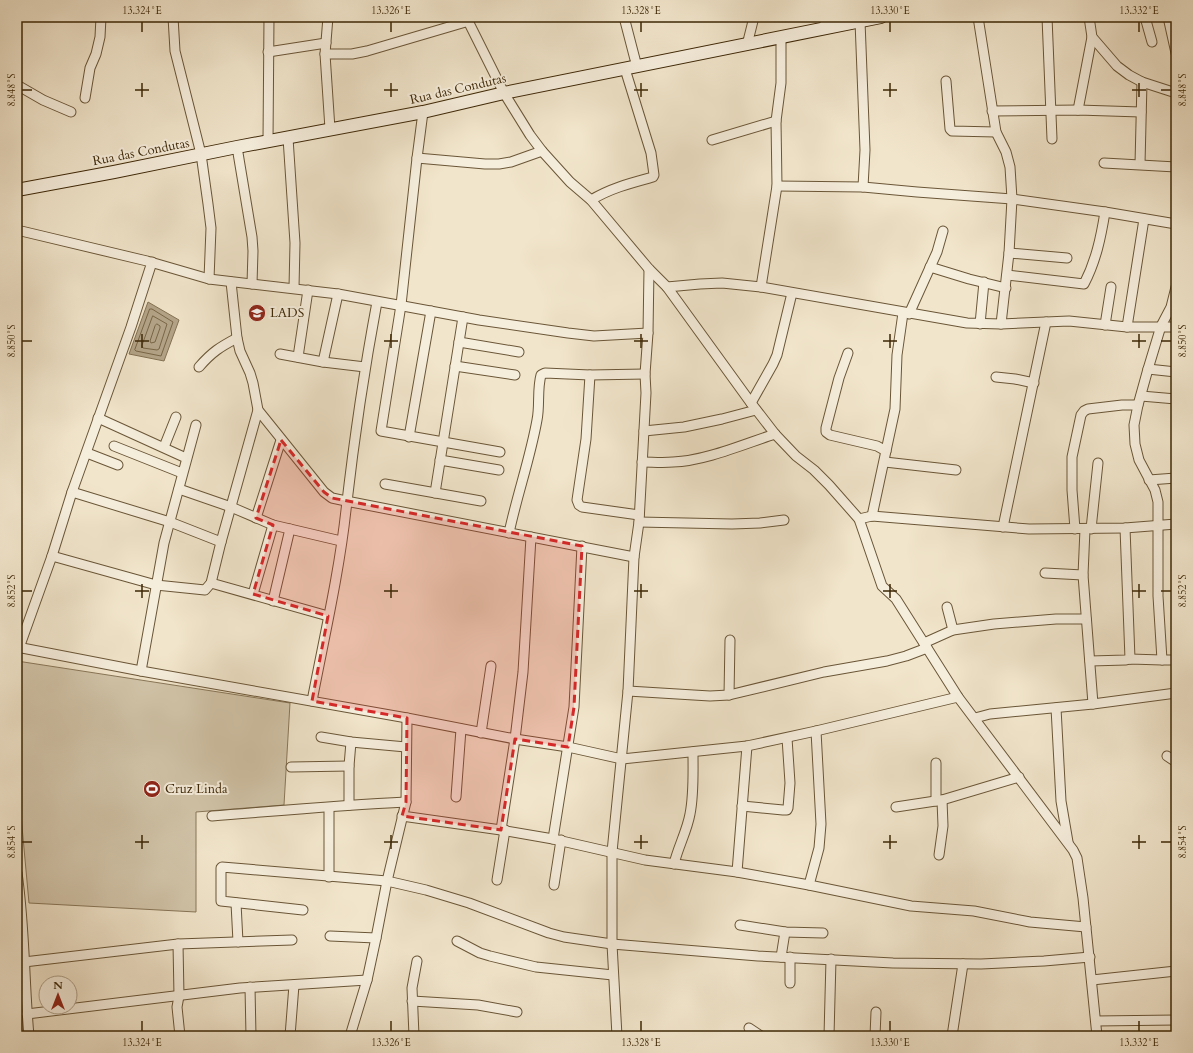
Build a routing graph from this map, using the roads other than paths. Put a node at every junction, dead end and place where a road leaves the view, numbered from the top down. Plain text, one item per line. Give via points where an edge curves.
1 (100, 17) edge
2 (173, 17) edge
3 (269, 17) edge
4 (328, 17) edge
5 (624, 17) edge
6 (754, 17) edge
7 (881, 17) edge
8 (978, 17) edge
9 (1047, 17) edge
10 (1089, 17) edge
11 (1145, 17) edge
12 (1168, 17) edge
13 (467, 19) edge
14 (860, 21) junction
15 (825, 23) edge
16 (781, 37) junction
17 (1092, 37) junction
18 (1152, 42) dead end
19 (326, 43) junction
20 (747, 45) junction
21 (268, 52) junction
22 (1176, 53) edge
23 (325, 54) junction
24 (631, 68) junction
25 (946, 81) dead end
26 (1142, 82) junction
27 (17, 85) edge
28 (504, 93) junction
29 (1176, 93) edge
30 (85, 98) dead end
31 (1078, 110) junction
32 (992, 111) junction
33 (1050, 111) junction
34 (71, 112) dead end
35 (423, 112) junction
36 (1141, 112) junction
37 (776, 121) junction
38 (330, 129) junction
39 (996, 132) junction
40 (288, 138) junction
41 (1052, 139) dead end
42 (712, 140) dead end
43 (268, 141) junction
44 (237, 147) junction
45 (542, 151) junction
46 (201, 154) junction
47 (417, 158) junction
48 (1104, 163) dead end
49 (1140, 164) junction
50 (1176, 167) edge
51 (777, 186) junction
52 (863, 187) junction
53 (17, 190) edge
54 (1012, 198) junction
55 (591, 200) junction
56 (1105, 212) junction
57 (1144, 219) junction
58 (1176, 224) edge
59 (17, 230) edge
60 (943, 231) dead end
61 (1009, 253) junction
62 (1067, 258) dead end
63 (152, 262) junction
64 (930, 267) junction
65 (649, 269) junction
66 (1007, 275) junction
67 (208, 279) junction
68 (231, 282) junction
69 (984, 282) junction
70 (252, 284) junction
71 (667, 287) junction
72 (761, 287) junction
73 (1112, 287) dead end
74 (1176, 287) edge
75 (294, 288) junction
76 (1006, 288) junction
77 (308, 290) junction
78 (792, 293) junction
79 (338, 294) junction
80 (1175, 297) edge
81 (377, 302) junction
82 (400, 305) junction
83 (431, 311) junction
84 (906, 313) junction
85 (463, 317) junction
86 (1046, 322) junction
87 (980, 324) junction
88 (1001, 324) junction
89 (1105, 325) junction
90 (1161, 326) junction
91 (1127, 327) junction
92 (1176, 327) edge
93 (648, 333) junction
94 (237, 338) junction
95 (459, 342) junction
96 (519, 352) dead end
97 (848, 353) dead end
98 (280, 354) dead end
99 (298, 357) junction
100 (323, 362) junction
101 (455, 366) junction
102 (199, 367) dead end
103 (365, 367) junction
104 (1148, 370) junction
105 (1176, 372) edge
106 (645, 374) junction
107 (515, 375) dead end
108 (590, 375) junction
109 (996, 377) dead end
110 (1034, 383) junction
111 (1176, 399) edge
112 (1139, 401) junction
113 (753, 406) junction
114 (258, 410) junction
115 (176, 417) dead end
116 (98, 418) junction
117 (196, 425) dead end
118 (644, 431) junction
119 (775, 434) junction
120 (409, 437) junction
121 (281, 440) junction
122 (442, 442) junction
123 (114, 446) dead end
124 (164, 447) junction
125 (886, 451) junction
126 (500, 452) dead end
127 (87, 453) junction
128 (186, 458) junction
129 (440, 460) junction
130 (642, 462) junction
131 (884, 462) junction
132 (1098, 463) dead end
133 (118, 465) dead end
134 (499, 470) dead end
135 (956, 470) dead end
136 (182, 473) junction
137 (1176, 478) edge
138 (1149, 480) junction
139 (385, 484) dead end
140 (178, 489) junction
141 (72, 492) junction
142 (435, 493) junction
143 (346, 501) junction
144 (481, 501) dead end
145 (231, 506) junction
146 (872, 516) junction
147 (256, 518) junction
148 (639, 518) junction
149 (859, 519) junction
150 (784, 520) dead end
151 (170, 522) junction
152 (1176, 524) edge
153 (273, 525) junction
154 (1157, 525) junction
155 (1003, 527) junction
156 (1125, 528) junction
157 (290, 529) junction
158 (1075, 529) junction
159 (1088, 529) junction
160 (509, 533) junction
161 (532, 537) junction
162 (341, 541) junction
163 (221, 542) junction
164 (582, 546) junction
165 (52, 556) junction
166 (634, 557) junction
167 (1045, 573) dead end
168 (1083, 575) junction
169 (211, 583) junction
170 (156, 585) junction
171 (253, 594) junction
172 (273, 601) junction
173 (947, 607) dead end
174 (328, 616) junction
175 (1086, 619) junction
176 (953, 630) junction
177 (730, 640) dead end
178 (925, 645) junction
179 (18, 648) edge
180 (1130, 659) junction
181 (1162, 660) junction
182 (1176, 660) edge
183 (1090, 661) junction
184 (491, 666) dead end
185 (140, 671) junction
186 (628, 691) junction
187 (1176, 693) edge
188 (729, 695) junction
189 (958, 697) junction
190 (312, 701) junction
191 (1093, 704) junction
192 (1056, 708) junction
193 (407, 718) junction
194 (975, 718) junction
195 (461, 729) junction
196 (816, 731) junction
197 (481, 733) junction
198 (321, 737) dead end
199 (787, 738) junction
200 (515, 739) junction
201 (351, 742) junction
202 (747, 746) junction
203 (406, 747) junction
204 (568, 747) junction
205 (693, 752) junction
206 (1167, 756) dead end
207 (622, 759) junction
208 (1176, 762) edge
209 (936, 763) dead end
210 (349, 766) junction
211 (291, 767) dead end
212 (1019, 777) junction
213 (456, 797) dead end
214 (939, 800) junction
215 (406, 802) junction
216 (349, 805) junction
217 (742, 806) junction
218 (896, 807) dead end
219 (329, 808) junction
220 (212, 816) dead end
221 (402, 816) junction
222 (503, 830) junction
223 (557, 839) junction
224 (1068, 845) junction
225 (612, 852) junction
226 (940, 855) dead end
227 (674, 864) junction
228 (736, 872) junction
229 (17, 873) edge
230 (328, 877) junction
231 (497, 880) dead end
232 (387, 881) junction
233 (554, 885) dead end
234 (809, 885) junction
235 (236, 903) junction
236 (303, 910) dead end
237 (740, 925) dead end
238 (1086, 927) junction
239 (785, 932) junction
240 (823, 933) dead end
241 (330, 936) dead end
242 (376, 938) junction
243 (292, 940) dead end
244 (457, 941) dead end
245 (238, 942) junction
246 (178, 944) junction
247 (612, 944) junction
248 (786, 957) junction
249 (1090, 958) junction
250 (831, 959) junction
251 (417, 961) dead end
252 (24, 962) junction
253 (962, 964) junction
254 (1176, 971) edge
255 (613, 975) junction
256 (367, 980) junction
257 (1092, 980) junction
258 (790, 983) dead end
259 (294, 985) junction
260 (250, 987) junction
261 (179, 996) junction
262 (21, 999) edge
263 (412, 1001) junction
264 (517, 1012) dead end
265 (876, 1012) dead end
266 (27, 1014) junction
267 (1176, 1020) edge
268 (1096, 1021) junction
269 (749, 1028) dead end
270 (29, 1036) edge
271 (180, 1036) edge
272 (251, 1036) edge
273 (290, 1036) edge
274 (350, 1036) edge
275 (414, 1036) edge
276 (617, 1036) edge
277 (761, 1036) edge
278 (829, 1036) edge
279 (875, 1036) edge
280 (952, 1036) edge
281 (1097, 1036) edge

1 - 30 street via 100,37 90,68
2 - 46 street via 178,66
3 - 21 street
4 - 19 street
5 - 24 street
6 - 20 street
7 - 14 street, Rua das Condutas
8 - 32 street
9 - 33 street
10 - 17 street
11 - 18 street
12 - 22 street
13 - 23 street via 367,51
13 - 28 street
14 - 15 street, Rua das Condutas
14 - 52 street via 865,150
15 - 16 street, Rua das Condutas
16 - 20 street, Rua das Condutas
16 - 37 street via 781,83
17 - 26 street via 1117,66
17 - 31 street
19 - 21 street
19 - 23 street
20 - 24 street, Rua das Condutas
21 - 43 street
23 - 38 street
24 - 28 street, Rua das Condutas
24 - 55 street via 654,175 603,193
25 - 39 street via 950,129
26 - 29 street
26 - 36 street
27 - 34 street
28 - 35 street, Rua das Condutas
28 - 45 street
31 - 33 street
31 - 36 street
32 - 33 street
32 - 39 street
33 - 41 street
35 - 38 street, Rua das Condutas
35 - 47 street
36 - 49 street
37 - 42 street
37 - 51 street
38 - 40 street, Rua das Condutas
39 - 54 street via 1008,160
40 - 43 street, Rua das Condutas
40 - 75 street via 295,243
43 - 44 street, Rua das Condutas
44 - 46 street, Rua das Condutas
44 - 70 street via 252,237
45 - 47 street via 499,164
45 - 55 street via 570,182
46 - 53 street, Rua das Condutas
46 - 67 street via 210,228
47 - 82 street
48 - 49 street
49 - 50 street
51 - 52 street
51 - 72 street
52 - 54 street
54 - 56 street
54 - 61 street
55 - 65 street
56 - 57 street
56 - 66 street via 1094,263 1084,284
57 - 58 street
57 - 91 street
59 - 63 street
60 - 64 street
61 - 62 street
61 - 66 street
63 - 67 street
63 - 116 street
64 - 69 street
64 - 84 street
65 - 71 street
65 - 93 street
66 - 76 street
67 - 68 street
68 - 70 street
68 - 94 street
69 - 76 street
69 - 87 street
70 - 75 street
71 - 72 street via 722,283
71 - 113 street
72 - 78 street
73 - 89 street
74 - 80 street
75 - 77 street
76 - 88 street
77 - 79 street
77 - 99 street
78 - 84 street
78 - 113 street via 777,355
79 - 81 street
79 - 100 street
80 - 90 street
81 - 82 street
81 - 103 street
82 - 83 street
82 - 120 street via 380,429 383,432
83 - 85 street
83 - 120 street
84 - 87 street
84 - 125 street via 898,355 895,410
85 - 93 street via 594,336
85 - 95 street
86 - 88 street
86 - 89 street via 1069,321
86 - 110 street
87 - 88 street
89 - 91 street
90 - 91 street
90 - 92 street
90 - 104 street
93 - 106 street
94 - 102 street via 218,348
94 - 114 street via 253,383
95 - 96 street
95 - 101 street
97 - 125 street via 826,432
98 - 99 street
99 - 100 street
100 - 103 street
101 - 107 street
101 - 122 street
103 - 143 street
104 - 105 street
104 - 112 street
106 - 108 street
106 - 118 street
108 - 148 street via 586,439 577,500 582,507
108 - 160 street via 541,375 537,420
109 - 110 street
110 - 155 street
111 - 112 street
112 - 138 street via 1134,425 1135,444 1139,460
112 - 158 street via 1084,411 1072,457
113 - 118 street via 722,420
113 - 119 street
114 - 121 street
114 - 145 street
115 - 124 street
116 - 124 street
116 - 127 street
117 - 128 street
118 - 130 street
119 - 130 street via 726,451 686,461
119 - 149 street via 829,485
120 - 122 street
121 - 143 street via 324,492 332,498
121 - 147 street
122 - 126 street
122 - 129 street
123 - 136 street
124 - 128 street
125 - 131 street
127 - 133 street
127 - 141 street
128 - 136 street
129 - 134 street
129 - 142 street
130 - 148 street
131 - 135 street
131 - 146 street
132 - 159 street
136 - 140 street
137 - 138 street
138 - 154 street via 1158,502
139 - 142 street
140 - 145 street
140 - 151 street
141 - 151 street
141 - 165 street
142 - 144 street
143 - 160 street
143 - 162 street
145 - 147 street
145 - 163 street
146 - 149 street
146 - 155 street
147 - 153 street
148 - 150 street via 732,524
148 - 166 street
149 - 178 street via 882,586 896,599
151 - 163 street
151 - 170 street
152 - 154 street
153 - 157 street
153 - 171 street
154 - 156 street
154 - 181 street
155 - 158 street via 1029,530
156 - 159 street
156 - 180 street
157 - 162 street
157 - 172 street
158 - 159 street
159 - 168 street
160 - 161 street
161 - 164 street
161 - 200 street via 523,672
162 - 174 street
163 - 169 street
164 - 166 street
164 - 204 street via 574,707
165 - 170 street
165 - 179 street
166 - 186 street
167 - 168 street
168 - 175 street
169 - 170 street via 205,590
169 - 171 street
170 - 185 street
171 - 172 street
172 - 174 street
173 - 176 street
174 - 190 street
175 - 176 street via 994,624
175 - 183 street
176 - 178 street
177 - 188 street
178 - 188 street via 906,656 824,672
178 - 189 street
179 - 185 street
180 - 181 street
180 - 183 street
181 - 182 street
183 - 191 street
184 - 197 street
185 - 190 street
186 - 188 street
186 - 207 street
187 - 191 street
189 - 194 street
189 - 196 street
190 - 193 street
191 - 192 street
192 - 194 street via 990,714
192 - 224 street via 1061,801
193 - 195 street
193 - 203 street
194 - 212 street
195 - 197 street
195 - 213 street
196 - 199 street
196 - 234 street via 821,824 819,848
197 - 200 street
198 - 201 street
199 - 202 street
199 - 217 street via 790,783 787,810
200 - 204 street
200 - 222 street
201 - 203 street
201 - 210 street
202 - 205 street
202 - 217 street
203 - 215 street
204 - 207 street
204 - 223 street
205 - 207 street
205 - 227 street via 690,816
206 - 208 street
207 - 225 street
209 - 214 street
210 - 211 street
210 - 216 street
212 - 214 street
212 - 224 street
214 - 218 street
214 - 226 street via 943,826
215 - 216 street
215 - 221 street
216 - 219 street
217 - 228 street
219 - 220 street
219 - 230 street
221 - 222 street
221 - 232 street
222 - 223 street
222 - 231 street
223 - 225 street
223 - 233 street
224 - 238 street via 1077,858
225 - 227 street
225 - 247 street
227 - 228 street
228 - 234 street
229 - 252 street via 22,907
230 - 232 street
230 - 235 street via 222,867 220,900
232 - 242 street
232 - 247 street via 469,903 549,933
234 - 238 street via 911,906 974,911 1030,922
235 - 236 street
235 - 245 street
237 - 239 street
238 - 249 street
239 - 240 street
239 - 248 street
241 - 242 street
242 - 256 street
243 - 245 street
244 - 255 street via 480,953 529,965
245 - 246 street
246 - 252 street
246 - 261 street
247 - 248 street
247 - 255 street
248 - 250 street
248 - 258 street
249 - 253 street
249 - 257 street
250 - 253 street via 882,963
250 - 278 street
251 - 263 street via 412,980
252 - 262 street
253 - 280 street
254 - 257 street
255 - 276 street
256 - 259 street
256 - 274 street
257 - 268 street
259 - 260 street
259 - 273 street
260 - 261 street
260 - 272 street
261 - 266 street
261 - 271 street via 177,1007
262 - 266 street
263 - 264 street via 478,1005
263 - 275 street
265 - 279 street
266 - 270 street
267 - 268 street
268 - 281 street
269 - 277 street

